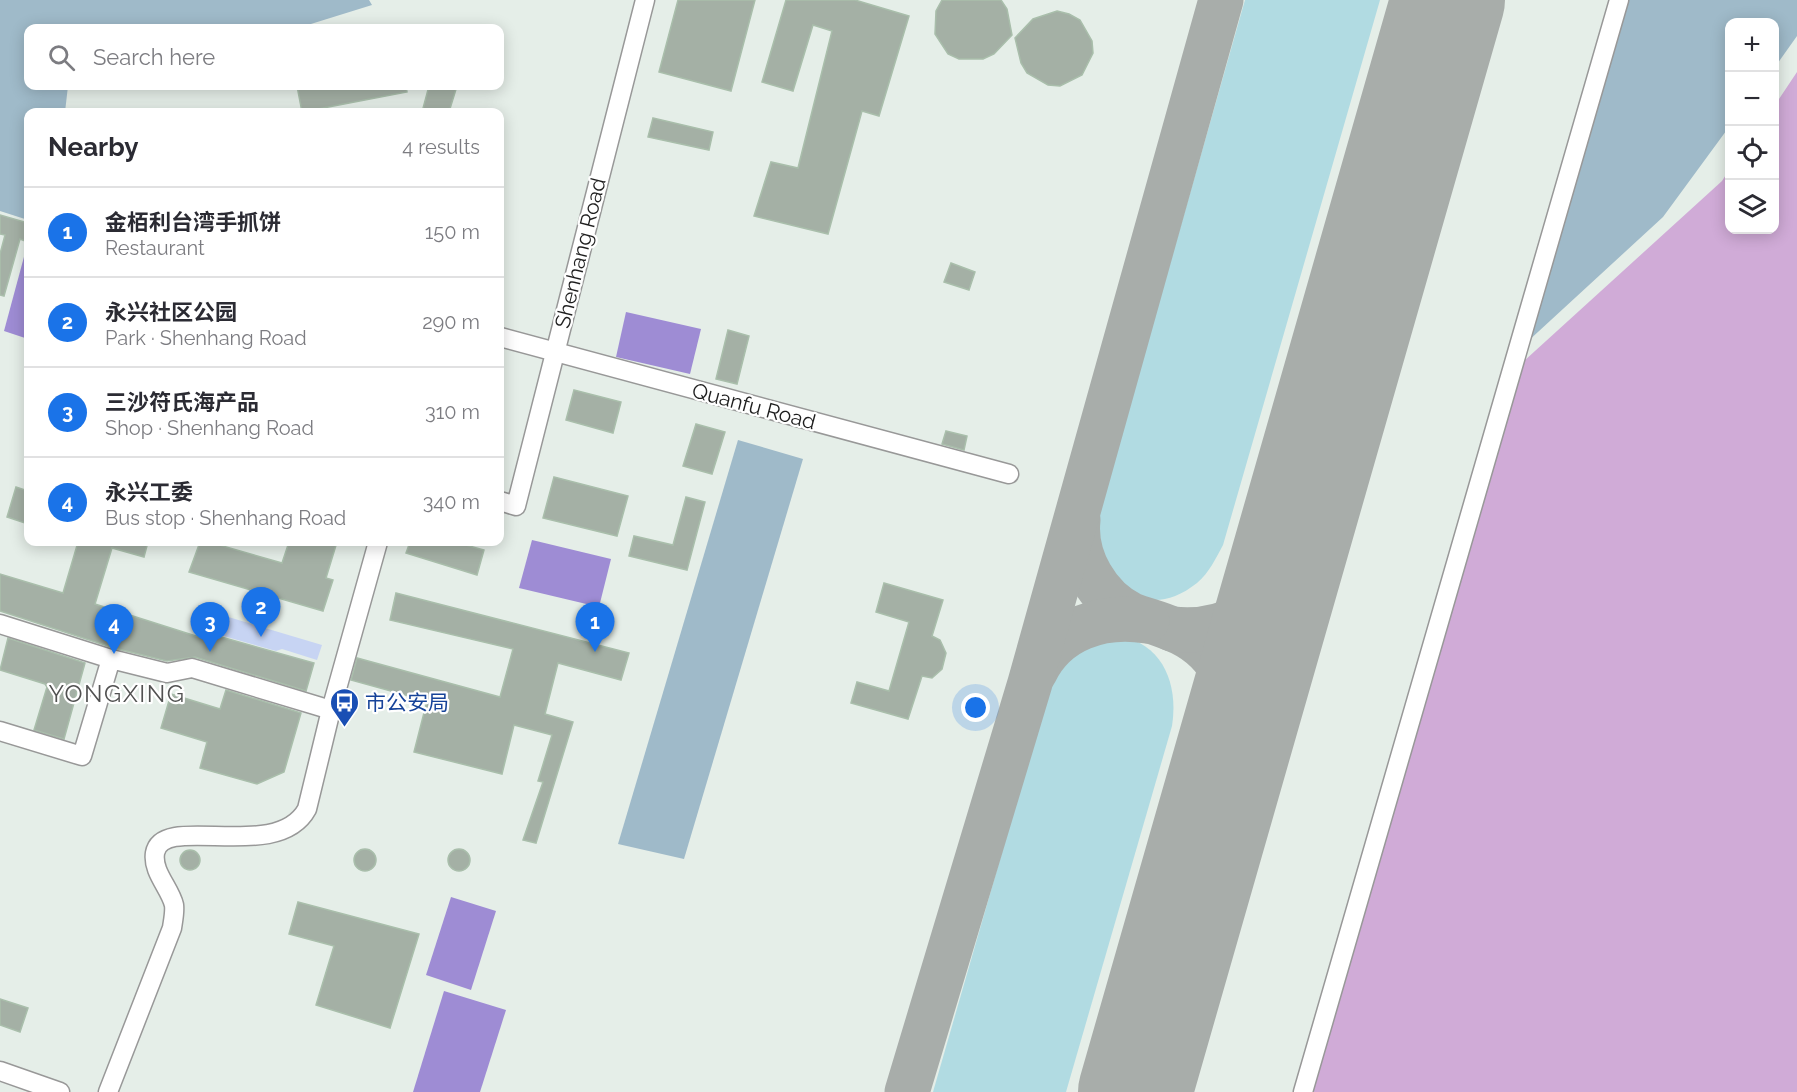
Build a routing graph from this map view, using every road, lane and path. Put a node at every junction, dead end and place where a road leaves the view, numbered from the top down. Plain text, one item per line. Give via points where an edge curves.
1 (645, 0) edge
2 (1619, 0) edge
3 (504, 338) edge
4 (555, 353) junction
5 (1009, 474) dead end
6 (508, 504) edge
7 (377, 546) edge
8 (0, 624) edge
9 (111, 658) junction
10 (331, 710) junction
11 (0, 731) edge
12 (0, 1071) edge
13 (60, 1092) edge
14 (108, 1092) edge
15 (1303, 1092) edge

1 - 4 street, Shenhang Road
2 - 15 street
3 - 4 street, Quanfu Road
4 - 5 street, Quanfu Road
4 - 6 street, Shenhang Road
7 - 10 street
8 - 9 street
9 - 10 street via 166,673 192,668
9 - 11 street via 82,756
10 - 14 street via 301,820 275,834 171,836 160,844 155,853 157,868 174,905 172,928
12 - 13 street

